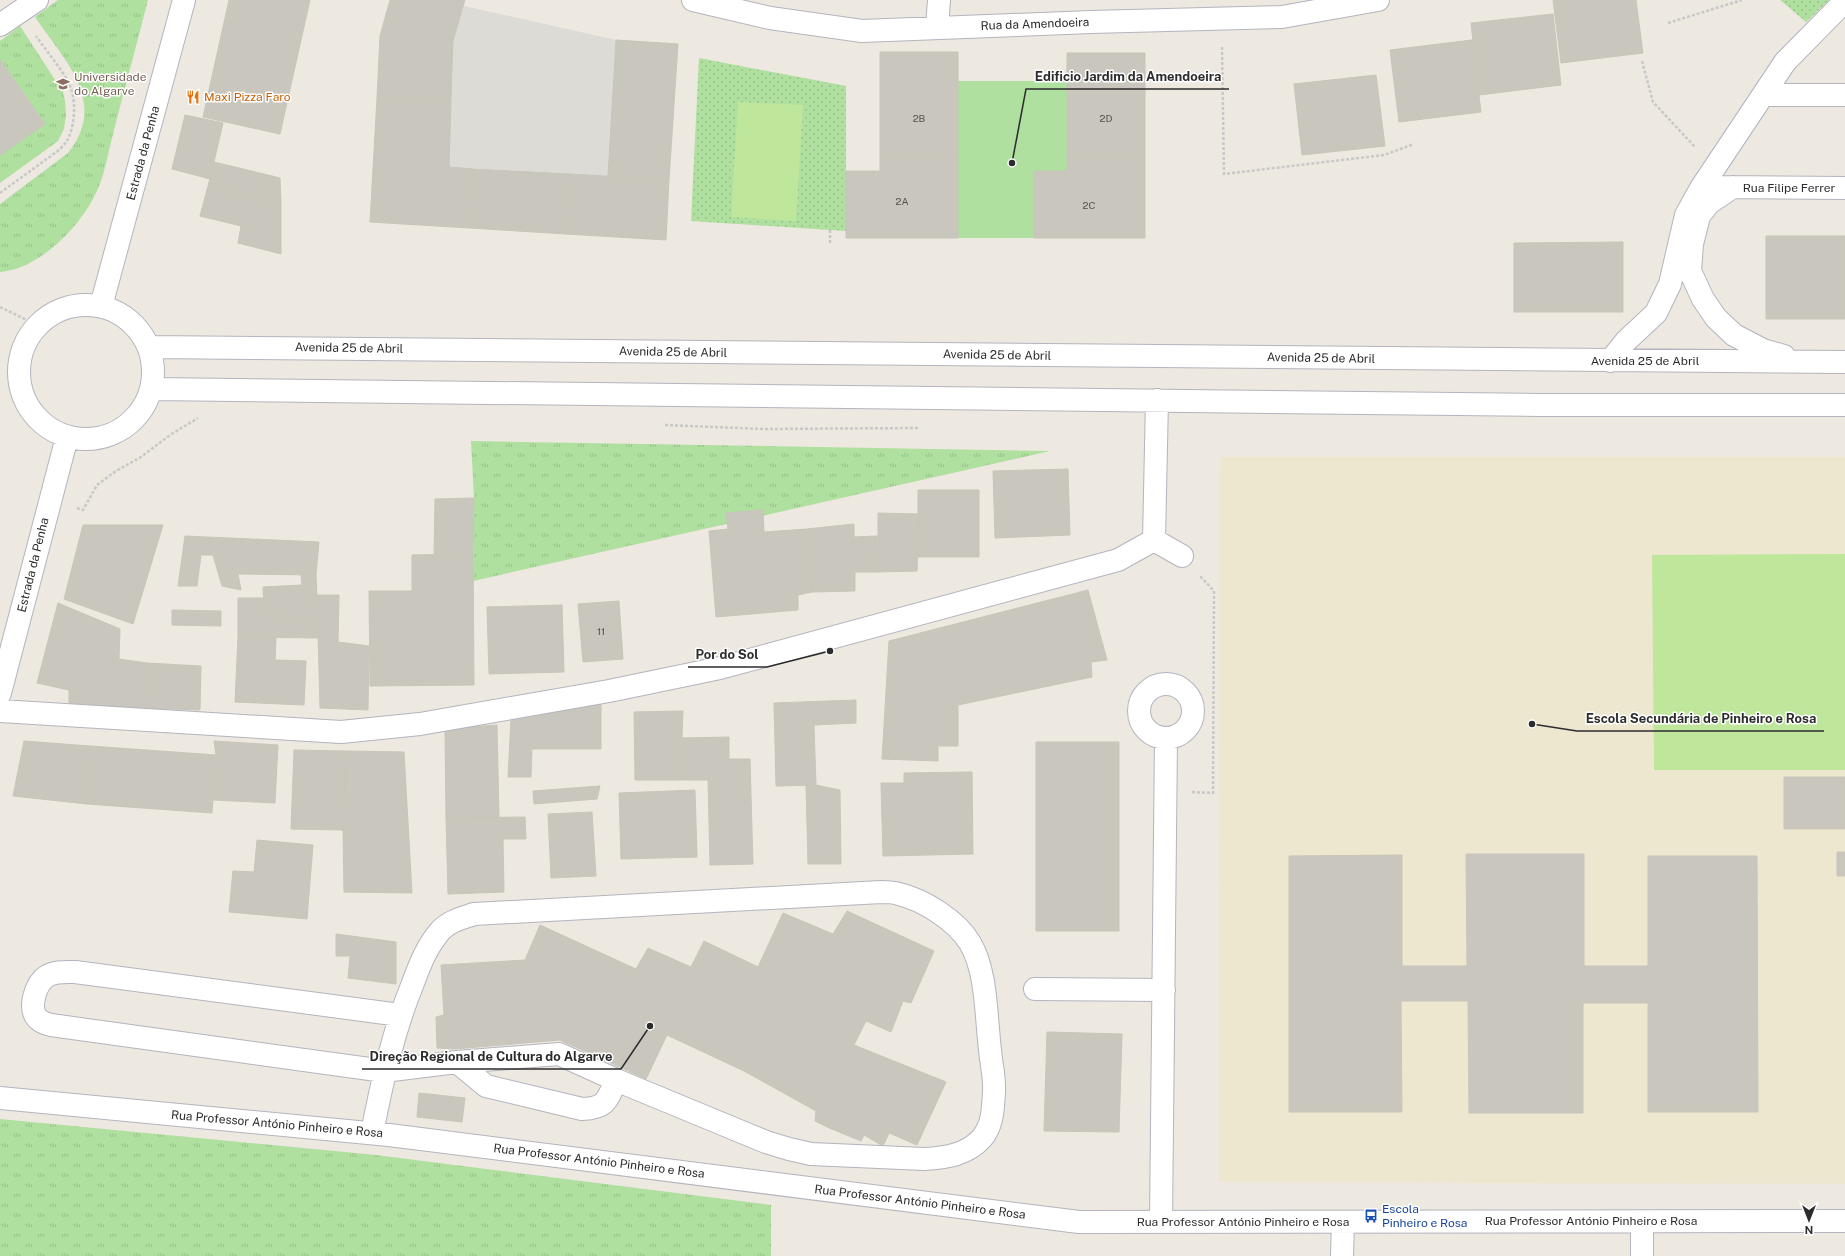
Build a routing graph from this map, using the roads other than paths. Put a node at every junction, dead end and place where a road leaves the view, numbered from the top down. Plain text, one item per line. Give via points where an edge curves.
1 (37, 0) edge
2 (184, 0) edge
3 (692, 0) edge
4 (939, 0) edge
5 (1378, 0) edge
6 (1845, 1) edge
7 (0, 25) edge
8 (937, 28) junction
9 (1764, 95) junction
10 (1845, 95) edge
11 (1734, 187) junction
12 (1701, 188) junction
13 (1845, 188) edge
14 (101, 306) junction
15 (149, 346) junction
16 (1610, 361) junction
17 (1806, 362) junction
18 (1845, 362) edge
19 (152, 389) junction
20 (1157, 400) junction
21 (1845, 405) edge
22 (67, 438) junction
23 (1154, 540) junction
24 (1182, 556) road end
25 (0, 693) edge
26 (0, 711) edge
27 (1166, 739) dead end
28 (1035, 988) dead end
29 (1164, 990) junction
30 (400, 1015) junction
31 (457, 1062) junction
32 (384, 1071) junction
33 (616, 1080) junction
34 (0, 1098) edge
35 (372, 1133) junction
36 (1845, 1221) edge
37 (1161, 1222) junction
38 (1343, 1222) junction
39 (1642, 1222) junction
40 (1342, 1256) edge
41 (1642, 1256) edge

1 - 7 street
2 - 14 street, Estrada da Penha
3 - 8 street, Rua da Amendoeira via 770,18 862,31
4 - 8 street
5 - 8 street, Rua da Amendoeira via 1282,17
6 - 9 street via 1785,62
9 - 10 street
9 - 12 street
11 - 12 street, Rua Filipe Ferrer
11 - 13 street, Rua Filipe Ferrer
11 - 17 street, Rua Filipe Ferrer via 1709,203 1698,216 1690,271 1703,299 1716,318 1734,335 1763,350
12 - 16 street via 1686,215 1670,284 1656,313 1626,341
14 - 15 street via 121,314 138,328
14 - 22 street via 78,304 56,312 36,325 24,344 18,366 20,390 30,411 46,427
15 - 16 street, Avenida 25 de Abril
15 - 19 street via 153,368
16 - 17 street, Avenida 25 de Abril
17 - 18 street, Avenida 25 de Abril
19 - 20 street
19 - 22 street via 143,409 128,425 116,432 88,440
20 - 21 street
20 - 23 street
22 - 25 street, Estrada da Penha
23 - 24 street
23 - 26 street via 1118,560 720,668 609,692 420,724 341,732
27 - 29 street
28 - 29 street
29 - 37 street
30 - 32 street
30 - 32 street via 75,972 60,972 48,976 40,982 36,991 36,1017 51,1025
30 - 33 street via 431,942 442,929 457,919 474,914 881,892 899,894 930,907 952,922 970,943 978,962 994,1090 989,1126 982,1137 965,1152 924,1159 811,1154 766,1142
31 - 32 street
31 - 33 street via 559,1054
31 - 33 street via 486,1086 582,1108 597,1108 608,1098
32 - 35 street
34 - 35 street, Rua Professor António Pinheiro e Rosa
35 - 37 street, Rua Professor António Pinheiro e Rosa via 1079,1222
36 - 39 street, Rua Professor António Pinheiro e Rosa
37 - 38 street, Rua Professor António Pinheiro e Rosa
38 - 39 street, Rua Professor António Pinheiro e Rosa
38 - 40 street
39 - 41 street

